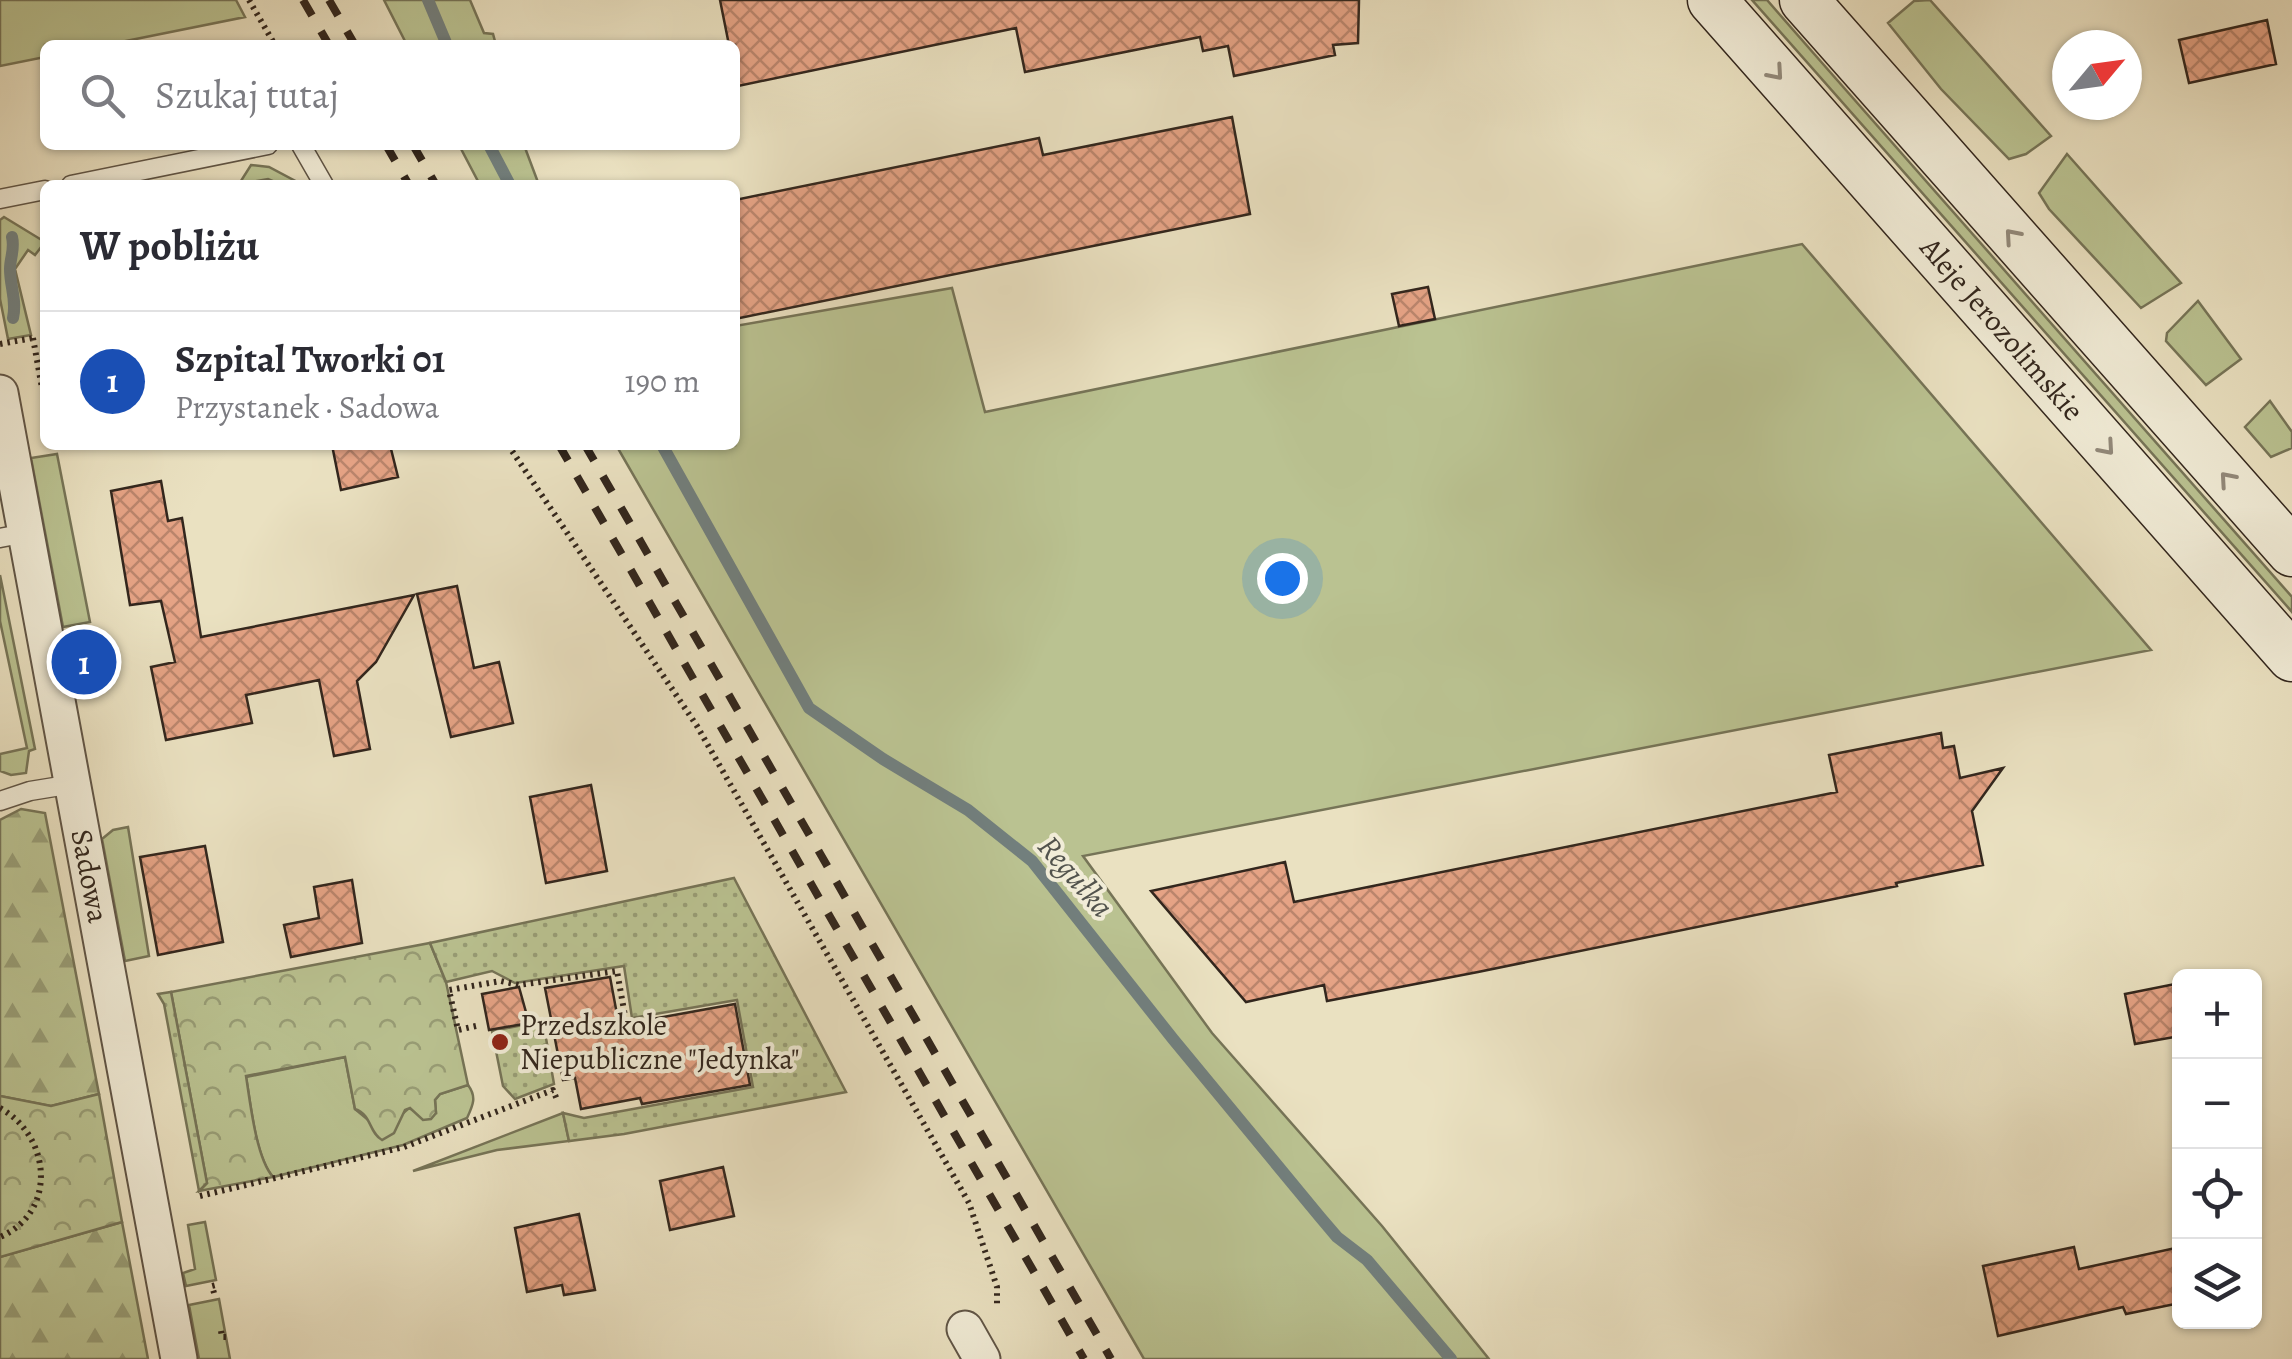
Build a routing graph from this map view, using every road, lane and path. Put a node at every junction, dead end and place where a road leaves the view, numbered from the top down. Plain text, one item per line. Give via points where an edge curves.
1 (249, 0) edge
2 (1712, 0) edge
3 (1804, 0) edge
4 (272, 40) edge
5 (243, 150) edge
6 (304, 150) edge
7 (96, 180) edge
8 (321, 180) edge
9 (40, 191) edge
10 (0, 199) edge
11 (0, 344) edge
12 (40, 374) edge
13 (0, 393) edge
14 (511, 450) edge
15 (13, 536) edge
16 (2292, 552) edge
17 (2292, 657) edge
18 (73, 784) junction
19 (0, 801) edge
20 (625, 1016) dead end
21 (476, 1026) dead end
22 (558, 1102) dead end
23 (0, 1108) edge
24 (200, 1196) dead end
25 (0, 1238) edge
26 (974, 1344) edge
27 (180, 1359) edge

1 - 4 path
2 -> 17 main road, Aleje Jerozolimskie
16 -> 3 main road
5 - 7 lane
6 - 8 lane
9 - 10 lane
11 - 12 path via 35,338
13 - 15 street, Sadowa
14 - 26 path via 697,726 969,1203 997,1288 997,1311
15 - 18 street, Sadowa
18 - 19 lane
18 - 27 street, Sadowa
20 - 21 path via 616,971 449,990 458,1030
22 - 24 path via 552,1090 404,1147
23 - 25 path via 30,1134 42,1176 30,1214

